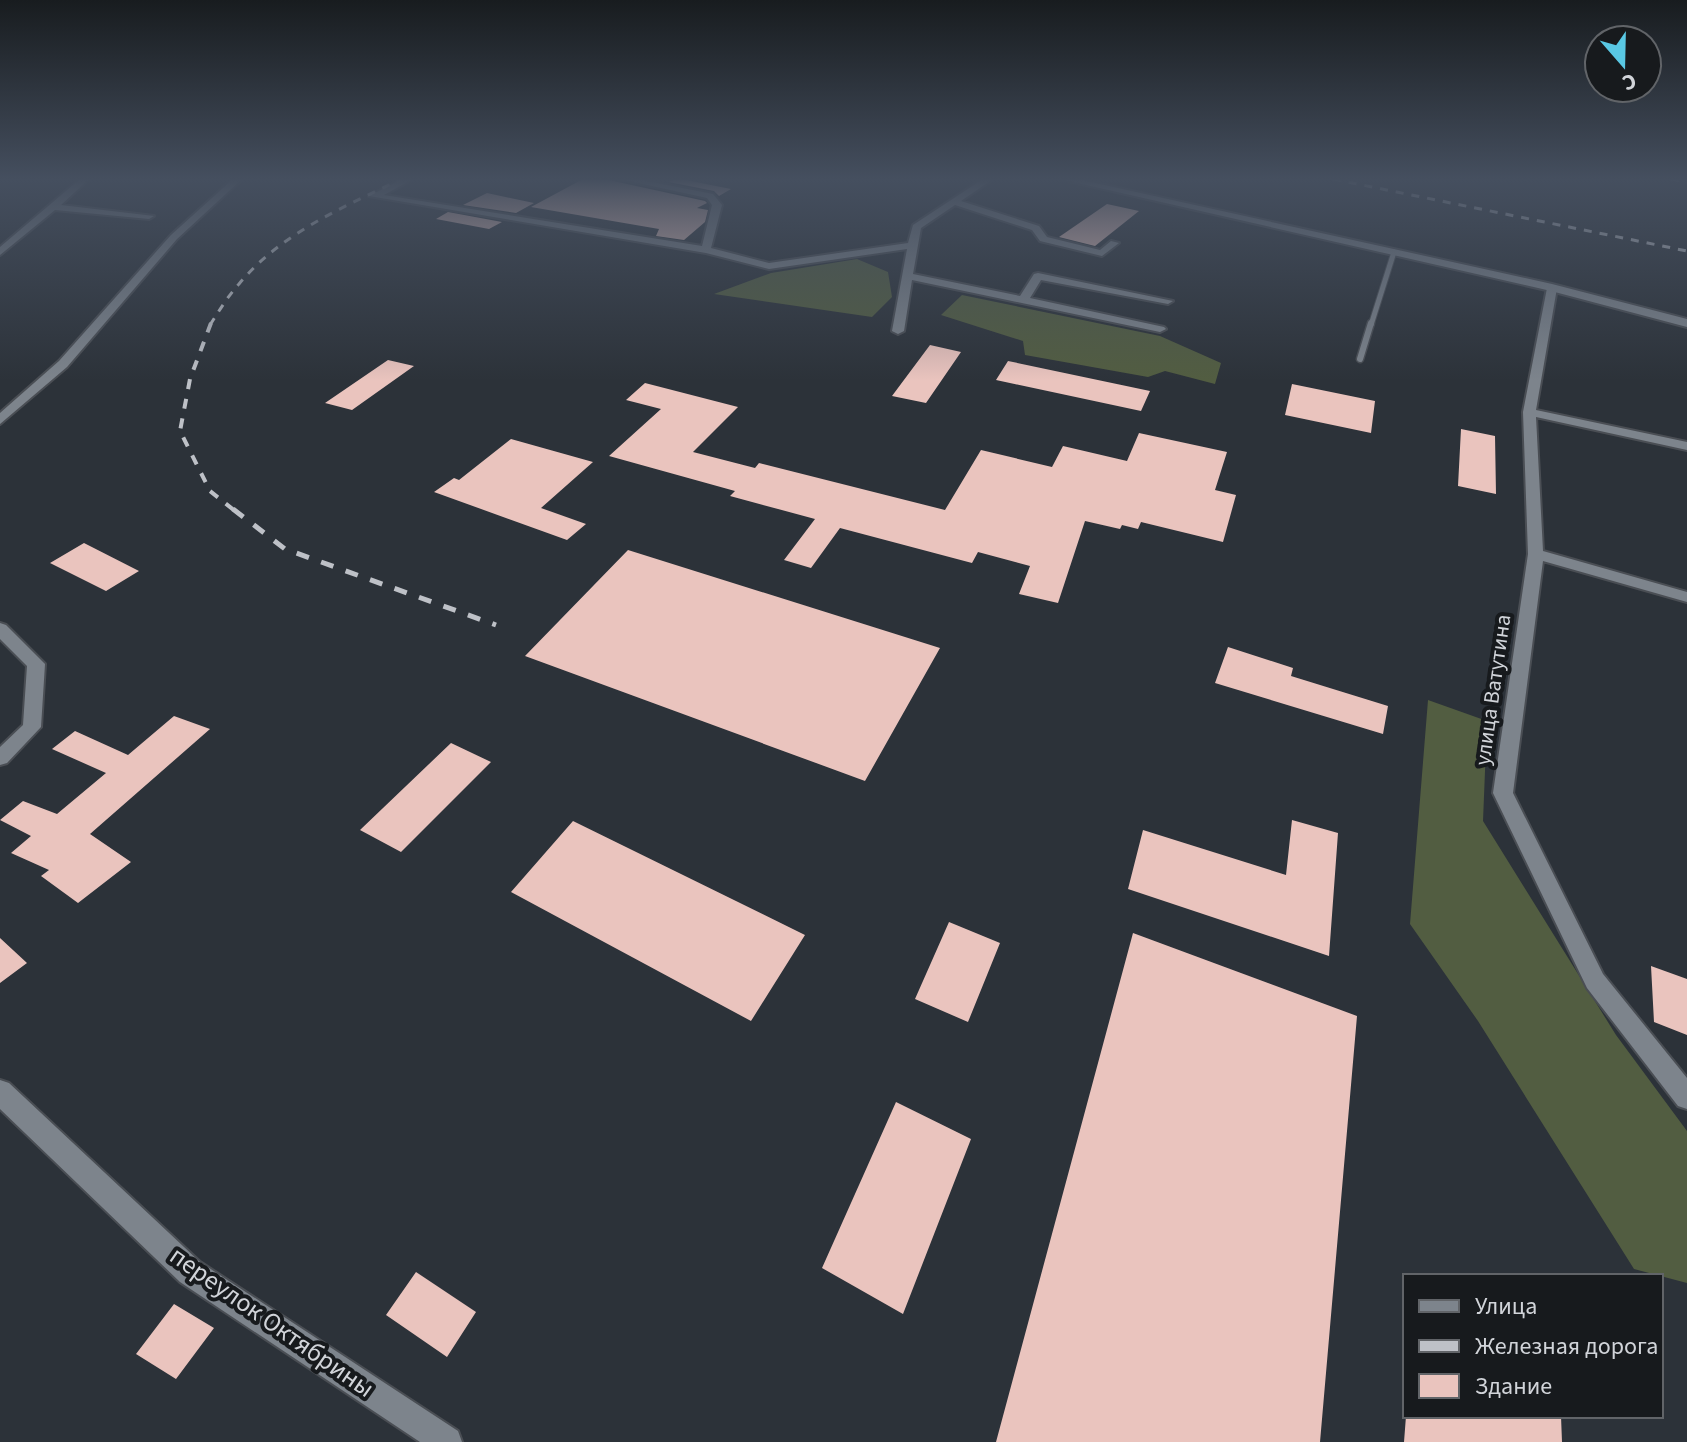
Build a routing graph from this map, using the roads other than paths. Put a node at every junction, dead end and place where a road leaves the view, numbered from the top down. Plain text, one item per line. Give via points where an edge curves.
1 (166, 246) edge
2 (683, 246) edge
3 (707, 246) edge
4 (904, 246) edge
5 (913, 246) edge
6 (1074, 246) edge
7 (1110, 246) edge
8 (1368, 246) edge
9 (706, 250) junction
10 (1394, 252) junction
11 (907, 276) junction
12 (1552, 288) junction
13 (1023, 301) junction
14 (1168, 301) dead end
15 (1687, 323) edge
16 (1160, 329) dead end
17 (898, 331) dead end
18 (1360, 359) dead end
19 (1529, 412) junction
20 (0, 420) edge
21 (1687, 446) edge
22 (1536, 554) junction
23 (1687, 597) edge
24 (0, 629) edge
25 (0, 758) edge
26 (0, 1092) edge
27 (1687, 1097) edge
28 (447, 1442) edge

1 - 20 street via 63,364
2 - 9 street
3 - 9 street
4 - 9 street via 769,266
5 - 11 street
6 - 7 street via 1102,253
8 - 10 street
10 - 12 street
10 - 18 lane
11 - 13 street
11 - 17 street
12 - 15 street
12 - 19 street, улица Ватутина
13 - 14 street via 1038,276
13 - 16 street
19 - 21 street
19 - 22 street, улица Ватутина
22 - 23 street
22 - 27 street, улица Ватутина via 1503,793 1595,981
24 - 25 street via 36,664 32,727
26 - 28 street, переулок Октябрины via 190,1272

